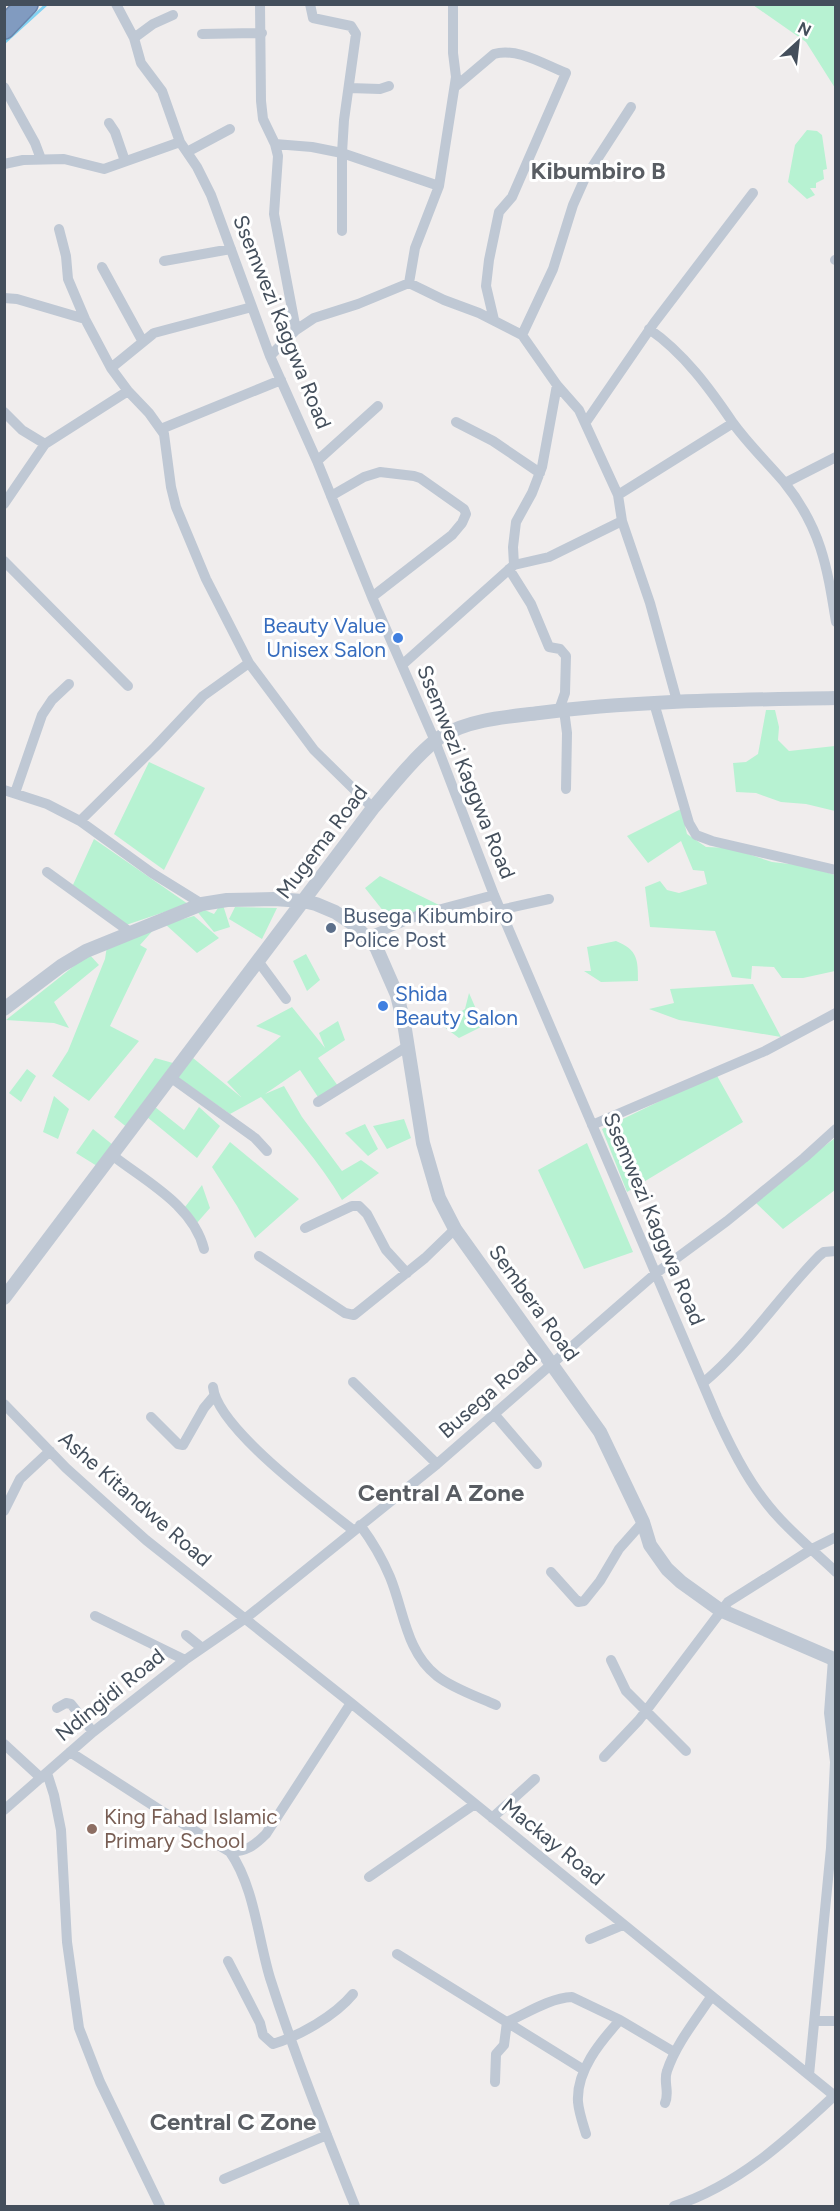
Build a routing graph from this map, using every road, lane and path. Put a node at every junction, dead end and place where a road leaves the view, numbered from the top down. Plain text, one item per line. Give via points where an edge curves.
1 (27, 4) edge
2 (116, 4) edge
3 (260, 4) edge
4 (310, 4) edge
5 (453, 4) edge
6 (173, 15) dead end
7 (4, 28) edge
8 (262, 33) junction
9 (202, 34) dead end
10 (134, 38) junction
11 (389, 86) dead end
12 (4, 87) edge
13 (455, 87) junction
14 (349, 88) junction
15 (631, 107) dead end
16 (109, 123) dead end
17 (230, 129) dead end
18 (275, 144) junction
19 (183, 147) junction
20 (342, 153) junction
21 (41, 159) junction
22 (125, 161) junction
23 (4, 164) edge
24 (439, 186) junction
25 (753, 193) dead end
26 (59, 229) dead end
27 (342, 231) dead end
28 (231, 249) junction
29 (164, 261) dead end
30 (102, 267) dead end
31 (409, 283) junction
32 (4, 298) edge
33 (252, 307) junction
34 (85, 319) junction
35 (494, 320) junction
36 (649, 329) junction
37 (296, 330) junction
38 (522, 335) junction
39 (143, 342) junction
40 (270, 356) junction
41 (111, 368) junction
42 (281, 380) junction
43 (557, 385) junction
44 (128, 391) junction
45 (378, 406) dead end
46 (4, 411) edge
47 (456, 422) dead end
48 (586, 422) junction
49 (733, 423) junction
50 (161, 429) junction
51 (45, 444) junction
52 (836, 456) edge
53 (317, 461) junction
54 (540, 473) junction
55 (4, 481) edge
56 (784, 483) junction
57 (15, 489) junction
58 (618, 495) junction
59 (331, 496) junction
60 (4, 504) edge
61 (622, 520) junction
62 (4, 561) edge
63 (511, 567) junction
64 (832, 574) edge
65 (372, 597) junction
66 (836, 622) edge
67 (249, 663) junction
68 (402, 665) junction
69 (69, 684) dead end
70 (128, 686) dead end
71 (836, 698) edge
72 (677, 701) junction
73 (654, 703) junction
74 (562, 710) junction
75 (435, 741) junction
76 (566, 789) dead end
77 (10, 792) edge
78 (373, 808) junction
79 (80, 821) junction
80 (836, 870) edge
81 (47, 872) dead end
82 (494, 895) junction
83 (549, 898) dead end
84 (303, 901) junction
85 (202, 904) junction
86 (500, 910) junction
87 (130, 932) junction
88 (368, 937) junction
89 (258, 961) junction
90 (286, 999) dead end
91 (4, 1009) edge
92 (836, 1013) edge
93 (408, 1046) junction
94 (170, 1077) junction
95 (318, 1102) dead end
96 (592, 1125) junction
97 (836, 1129) edge
98 (267, 1151) dead end
99 (112, 1155) junction
100 (305, 1228) dead end
101 (455, 1229) junction
102 (204, 1249) dead end
103 (836, 1251) edge
104 (259, 1256) dead end
105 (407, 1273) junction
106 (656, 1274) junction
107 (4, 1298) edge
108 (552, 1364) junction
109 (353, 1382) dead end
110 (703, 1383) junction
111 (4, 1404) edge
112 (495, 1415) junction
113 (151, 1417) dead end
114 (50, 1451) junction
115 (437, 1464) junction
116 (537, 1464) dead end
117 (4, 1510) edge
118 (643, 1522) junction
119 (357, 1527) junction
120 (836, 1537) edge
121 (812, 1549) junction
122 (551, 1572) dead end
123 (836, 1572) edge
124 (720, 1610) junction
125 (94, 1616) dead end
126 (246, 1618) junction
127 (186, 1635) dead end
128 (202, 1648) junction
129 (834, 1659) edge
130 (185, 1660) junction
131 (611, 1660) dead end
132 (351, 1703) junction
133 (496, 1705) dead end
134 (57, 1708) dead end
135 (646, 1710) junction
136 (93, 1732) junction
137 (4, 1744) edge
138 (686, 1751) dead end
139 (70, 1752) junction
140 (604, 1757) dead end
141 (44, 1776) junction
142 (536, 1779) dead end
143 (475, 1804) junction
144 (4, 1810) edge
145 (492, 1818) junction
146 (230, 1852) junction
147 (369, 1877) dead end
148 (831, 1888) edge
149 (624, 1926) junction
150 (590, 1940) dead end
151 (397, 1954) dead end
152 (228, 1961) dead end
153 (353, 1994) dead end
154 (711, 1997) junction
155 (620, 2020) junction
156 (814, 2021) junction
157 (836, 2021) edge
158 (507, 2022) junction
159 (290, 2037) junction
160 (674, 2052) junction
161 (585, 2070) junction
162 (809, 2075) junction
163 (495, 2082) dead end
164 (835, 2097) edge
165 (665, 2103) dead end
166 (586, 2134) dead end
167 (327, 2135) junction
168 (224, 2179) dead end
169 (160, 2206) edge
170 (355, 2206) edge
171 (674, 2206) edge

1 - 7 highway
2 - 10 street, Ssemwezi Kaggwa Road
3 - 8 street
4 - 14 street via 314,18 351,26 356,34
5 - 13 street
6 - 10 street
8 - 9 street
8 - 18 street via 261,101 267,131
10 - 19 street, Ssemwezi Kaggwa Road via 141,63 162,91
11 - 14 street
12 - 21 street
13 - 24 street
13 - 35 street via 500,52 514,53 566,73 512,197 499,212 486,286
14 - 20 street
15 - 38 street via 585,178 553,268
16 - 22 street
17 - 19 street
18 - 20 street
18 - 37 street via 278,165 274,214
19 - 22 street
19 - 28 street, Ssemwezi Kaggwa Road via 211,195
20 - 24 street
20 - 27 street
21 - 22 street via 68,159 104,169
21 - 23 street
24 - 31 street via 415,248
25 - 36 street
26 - 34 street via 68,279
28 - 29 street
28 - 33 street, Ssemwezi Kaggwa Road
30 - 39 street
31 - 35 street
31 - 37 street via 314,318
32 - 34 street
33 - 39 street via 166,329
33 - 40 street, Ssemwezi Kaggwa Road
34 - 41 street
35 - 38 street
36 - 48 street
36 - 49 street via 672,347
37 - 40 street
38 - 43 street
39 - 41 street
40 - 42 street, Ssemwezi Kaggwa Road
41 - 44 street
42 - 50 street
42 - 53 street, Ssemwezi Kaggwa Road
43 - 48 street
43 - 54 street
44 - 50 street
44 - 51 street
45 - 53 street
46 - 51 street via 22,430
47 - 54 street
48 - 58 street
49 - 56 street
49 - 58 street
50 - 67 street via 177,507 206,579
51 - 57 street
52 - 56 street
53 - 59 street, Ssemwezi Kaggwa Road
54 - 63 street via 516,522
55 - 57 street
56 - 64 street via 803,510
57 - 60 street
58 - 61 street
59 - 65 street, Ssemwezi Kaggwa Road
59 - 65 street via 373,473 407,475 426,482 464,509 462,523 452,535
61 - 63 street via 549,557
61 - 72 street
62 - 70 street
63 - 68 street
63 - 74 street via 549,646 566,656
64 - 66 street
65 - 68 street, Ssemwezi Kaggwa Road
67 - 78 street via 314,750
67 - 79 street via 203,696
68 - 75 street, Ssemwezi Kaggwa Road
69 - 77 street via 42,715
71 - 72 street, Mugema Road
72 - 73 street, Mugema Road
73 - 74 street, Mugema Road
73 - 80 street via 689,823 696,835
74 - 75 street, Mugema Road via 480,722
74 - 76 street via 567,733
75 - 78 street, Mugema Road
75 - 82 street, Ssemwezi Kaggwa Road
77 - 79 street via 47,804
78 - 84 street, Mugema Road
79 - 85 street
81 - 87 street
82 - 86 street, Ssemwezi Kaggwa Road
82 - 88 street via 419,915
83 - 86 street
84 - 85 street, Sembera Road via 250,898
84 - 88 street, Sembera Road via 335,912
84 - 89 street, Mugema Road
85 - 87 street, Sembera Road
86 - 96 street, Ssemwezi Kaggwa Road
87 - 91 street, Sembera Road via 73,958
88 - 93 street, Sembera Road via 386,966 397,995
89 - 90 street
89 - 94 street, Mugema Road
92 - 96 street via 765,1051
93 - 95 street
93 - 101 street, Sembera Road via 423,1143 439,1198
94 - 98 street via 255,1138
94 - 99 street, Mugema Road
96 - 106 street, Ssemwezi Kaggwa Road
97 - 106 street, Busega Road
99 - 102 street via 178,1206 201,1237
99 - 107 street, Mugema Road
100 - 105 street via 352,1206 362,1207 386,1250
101 - 105 street
101 - 108 street, Sembera Road
103 - 110 street via 819,1256 744,1345
104 - 105 street via 350,1315
106 - 108 street, Busega Road
106 - 110 street, Ssemwezi Kaggwa Road
108 - 112 street, Busega Road
108 - 118 street, Sembera Road via 600,1431
109 - 115 street
110 - 121 street, Ssemwezi Kaggwa Road via 747,1476 780,1519
111 - 114 street, Ashe Kitandwe Road
112 - 115 street, Busega Road
112 - 116 street
113 - 119 street via 183,1445 213,1392 230,1421 252,1445
114 - 117 street via 20,1479
114 - 126 street, Ashe Kitandwe Road via 146,1540
115 - 119 street, Busega Road
118 - 122 street via 619,1549 584,1601 578,1602
118 - 124 street, Sembera Road via 650,1545 667,1569
119 - 126 street, Busega Road
119 - 133 street via 376,1548 391,1579 420,1658 438,1677
120 - 121 street
121 - 123 street, Ssemwezi Kaggwa Road
121 - 124 street via 735,1596
124 - 129 street, Sembera Road
124 - 135 street
125 - 130 street
126 - 128 street, Ndingidi Road
126 - 132 street, Mackay Road
127 - 128 street
128 - 130 street, Ndingidi Road
129 - 148 street via 829,1713 835,1762
130 - 136 street, Ndingidi Road
131 - 135 street via 626,1690
132 - 143 street, Mackay Road
132 - 146 street via 266,1834 242,1852
134 - 136 street via 71,1704
135 - 138 street
135 - 140 street
136 - 139 street, Ndingidi Road
137 - 141 street
139 - 141 street, Ndingidi Road
139 - 146 street
141 - 144 street, Ndingidi Road
141 - 169 street via 54,1795 61,1830 67,1941 79,2028 100,2082
142 - 145 street
143 - 145 street, Mackay Road
143 - 147 street
145 - 149 street, Mackay Road
146 - 159 street via 245,1884
148 - 156 street
149 - 150 street
149 - 154 street, Mackay Road
151 - 158 street
152 - 159 street via 263,2035 273,2044
153 - 159 street via 322,2020
154 - 160 street
154 - 162 street, Mackay Road
155 - 158 street via 572,1997 564,1997
155 - 160 street
155 - 161 street via 596,2049
156 - 157 street
156 - 162 street
158 - 161 street
158 - 163 street via 504,2045 496,2054
159 - 167 street
160 - 165 street via 666,2074
161 - 166 street via 578,2100
162 - 164 street, Mackay Road
164 - 171 street via 759,2161 724,2184
167 - 168 street
167 - 170 street

